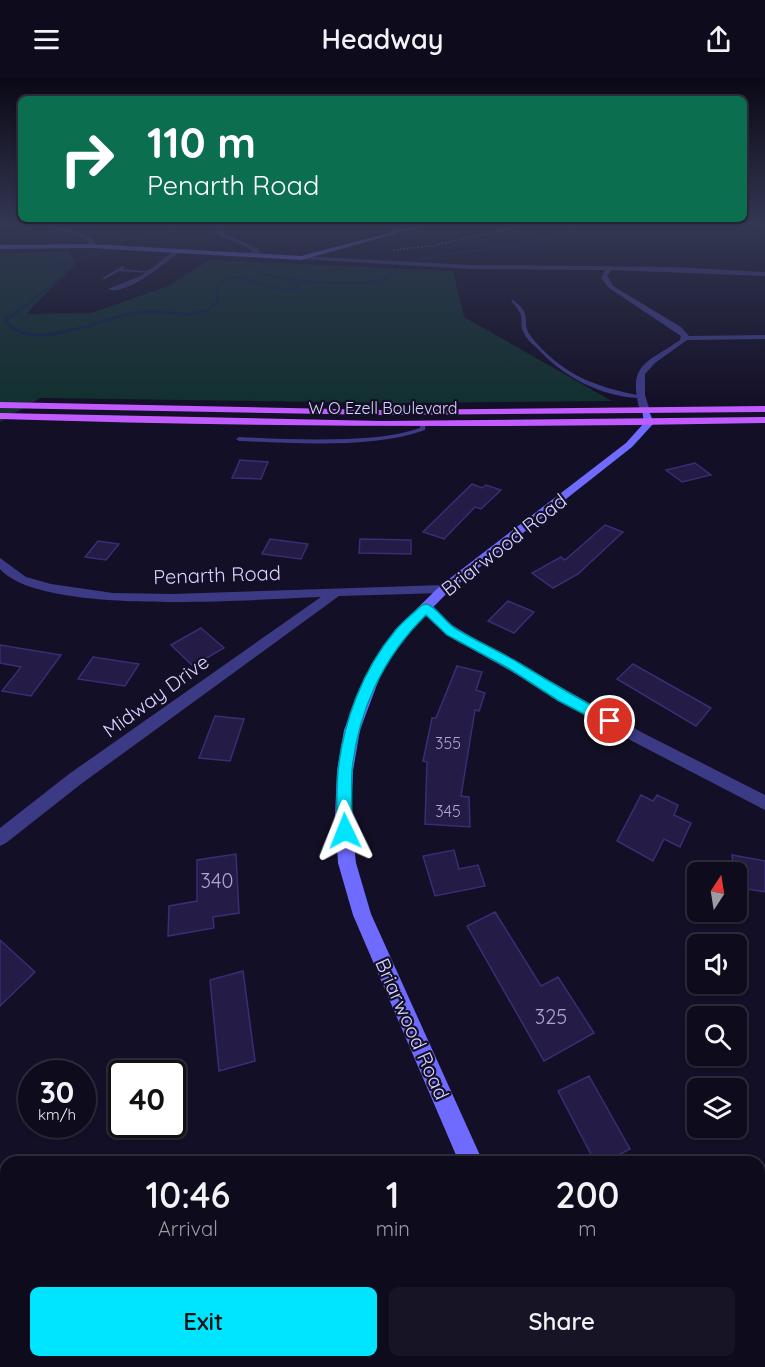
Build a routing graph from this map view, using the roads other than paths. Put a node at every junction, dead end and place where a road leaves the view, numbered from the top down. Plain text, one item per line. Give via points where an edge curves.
1 (127, 284) edge
2 (609, 284) edge
3 (111, 290) dead end
4 (512, 301) dead end
5 (765, 337) edge
6 (685, 338) junction
7 (640, 397) junction
8 (0, 405) edge
9 (765, 409) edge
10 (645, 411) junction
11 (426, 413) junction
12 (0, 416) edge
13 (765, 420) edge
14 (427, 423) junction
15 (649, 423) junction
16 (239, 439) dead end
17 (0, 562) edge
18 (444, 589) junction
19 (338, 591) junction
20 (427, 608) junction
21 (765, 802) edge
22 (0, 838) edge
23 (468, 1156) edge

1 - 3 street
2 - 6 street via 682,331
4 - 7 lane via 522,310 526,333 565,372 606,392
5 - 6 street
6 - 7 street via 645,367 638,379
7 - 10 street
8 - 11 main road, W O Ezell Boulevard
9 - 10 main road, W O Ezell Boulevard
10 - 11 main road, W O Ezell Boulevard
10 - 15 street
11 - 14 main road
12 - 14 main road, W O Ezell Boulevard
13 - 15 main road, W O Ezell Boulevard
14 - 15 main road, W O Ezell Boulevard
14 - 16 lane via 414,432 380,437
15 - 18 street, Briarwood Road via 580,485
17 - 19 street, Penarth Road via 22,580 113,597
18 - 19 street, Penarth Road
18 - 20 street, Briarwood Road
19 - 22 street, Midway Drive
20 - 21 street via 452,632 564,698
20 - 23 street, Briarwood Road via 400,633 378,665 364,696 352,730 343,816 347,863 362,915

